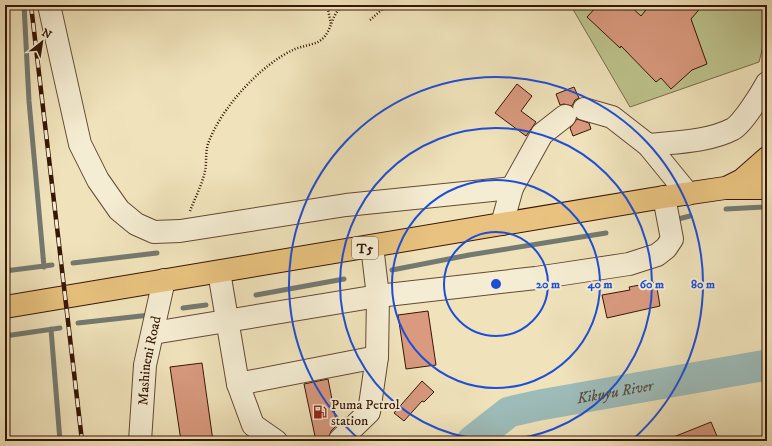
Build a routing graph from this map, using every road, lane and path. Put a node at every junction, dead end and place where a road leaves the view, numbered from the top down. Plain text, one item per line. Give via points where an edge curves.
1 (49, 5) edge
2 (327, 5) edge
3 (344, 5) edge
4 (387, 5) edge
5 (370, 20) dead end
6 (331, 24) junction
7 (767, 82) edge
8 (5, 95) edge
9 (5, 120) edge
10 (648, 145) junction
11 (767, 158) edge
12 (512, 188) junction
13 (725, 188) junction
14 (767, 188) edge
15 (688, 194) junction
16 (664, 197) junction
17 (502, 224) junction
18 (180, 231) junction
19 (372, 246) junction
20 (219, 272) junction
21 (164, 280) junction
22 (378, 296) junction
23 (5, 307) edge
24 (228, 322) junction
25 (153, 333) junction
26 (377, 357) junction
27 (238, 384) junction
28 (340, 440) dead end
29 (140, 441) edge
30 (276, 441) edge

1 - 18 street via 80,144 98,180 119,210 136,224 154,232
2 - 6 path
3 - 6 path via 335,12
4 - 5 path
6 - 18 path via 325,36 319,41 295,49 253,79 225,114 208,144 201,186
7 - 10 street via 758,99 734,129 702,139
8 - 9 path
10 - 12 street via 612,117 574,112 542,134
10 - 15 street
11 - 13 highway, T5 via 742,180
12 - 17 street
12 - 18 street via 346,205
13 - 14 highway, T5
13 - 15 highway, T5
15 - 16 highway, T5
16 - 17 highway, T5
16 - 22 street via 672,239 657,255 629,264
17 - 19 highway, T5
19 - 20 highway, T5
19 - 22 street
20 - 21 highway, T5
20 - 24 street
21 - 23 highway, T5
21 - 25 street, Mashineni Road
22 - 24 street
22 - 26 street
24 - 25 street
24 - 27 street
25 - 29 street, Mashineni Road via 144,380
26 - 27 street
26 - 28 street via 369,412
27 - 30 street via 253,426

